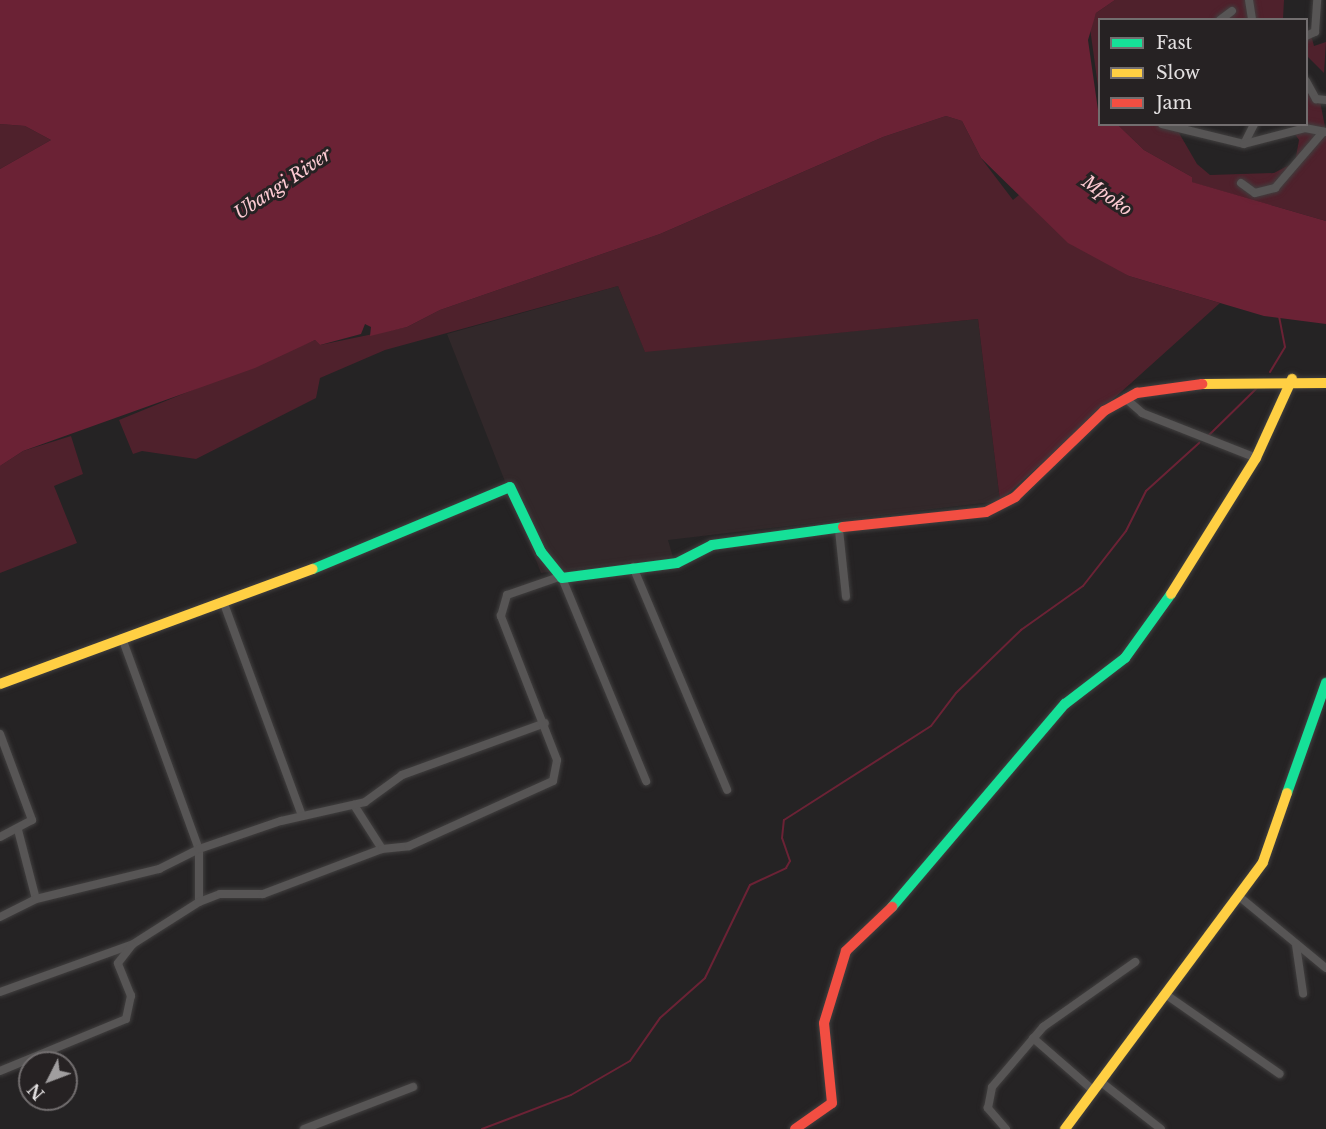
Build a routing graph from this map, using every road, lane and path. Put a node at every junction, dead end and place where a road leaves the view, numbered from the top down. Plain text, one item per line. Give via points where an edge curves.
1 (1249, 0) edge
2 (1317, 0) edge
3 (1232, 11) dead end
4 (1326, 15) edge
5 (1223, 18) edge
6 (1252, 18) edge
7 (1316, 21) junction
8 (1308, 35) edge
9 (1308, 85) edge
10 (1326, 100) edge
11 (1169, 126) edge
12 (1253, 126) edge
13 (1325, 132) edge
14 (1244, 144) junction
15 (1241, 183) dead end
16 (1292, 379) junction
17 (1326, 383) edge
18 (1125, 398) junction
19 (1256, 458) junction
20 (839, 530) junction
21 (633, 567) junction
22 (561, 578) junction
23 (846, 597) dead end
24 (223, 601) junction
25 (122, 638) junction
26 (1326, 683) edge
27 (0, 684) edge
28 (1324, 699) edge
29 (545, 723) junction
30 (0, 734) edge
31 (646, 781) dead end
32 (727, 789) dead end
33 (354, 805) junction
34 (302, 816) junction
35 (18, 830) junction
36 (0, 837) edge
37 (199, 849) junction
38 (382, 849) junction
39 (1241, 898) junction
40 (36, 899) junction
41 (200, 902) junction
42 (0, 918) edge
43 (133, 944) junction
44 (1296, 944) junction
45 (1135, 962) dead end
46 (1326, 969) edge
47 (0, 993) edge
48 (1303, 993) dead end
49 (1168, 996) junction
50 (1033, 1038) junction
51 (0, 1071) edge
52 (1280, 1074) dead end
53 (1101, 1082) junction
54 (412, 1087) dead end
55 (1094, 1091) junction
56 (304, 1129) edge
57 (795, 1129) edge
58 (1006, 1129) edge
59 (1065, 1129) edge
60 (1161, 1129) edge

1 - 6 street
2 - 7 street
3 - 5 street
4 - 7 street
7 - 8 street via 1315,32
9 - 10 street via 1316,99
11 - 14 street
12 - 14 street
13 - 14 street via 1305,128
13 - 15 street via 1275,188 1256,193
16 - 17 street
16 - 18 street via 1225,381
16 - 19 street
18 - 19 street via 1142,413
18 - 20 street via 997,508
19 - 57 street via 1183,579 1125,658 1065,704 894,905 846,951 825,1023 832,1103
20 - 21 street via 712,545 677,563
20 - 23 street
21 - 22 street
21 - 32 street
22 - 24 street via 510,487 344,558
22 - 29 street via 507,595 502,603 501,616
22 - 31 street
24 - 25 street
24 - 34 street
25 - 27 street
25 - 37 street
26 - 28 street
28 - 39 street via 1263,862
29 - 33 street via 402,775 385,792
29 - 38 street via 559,771 553,781 409,846
30 - 35 street via 32,820
33 - 34 street
33 - 38 street
34 - 37 street
35 - 36 street
35 - 40 street
37 - 40 street via 159,869
37 - 41 street
38 - 41 street via 292,885
39 - 44 street
39 - 49 street
40 - 42 street
41 - 43 street
43 - 47 street
43 - 51 street via 118,963 131,996 126,1019
44 - 46 street
44 - 48 street
45 - 50 street via 1079,998
49 - 52 street
49 - 53 street
50 - 55 street
50 - 58 street via 987,1096 994,1118
53 - 55 street
53 - 60 street
54 - 56 street
55 - 59 street

